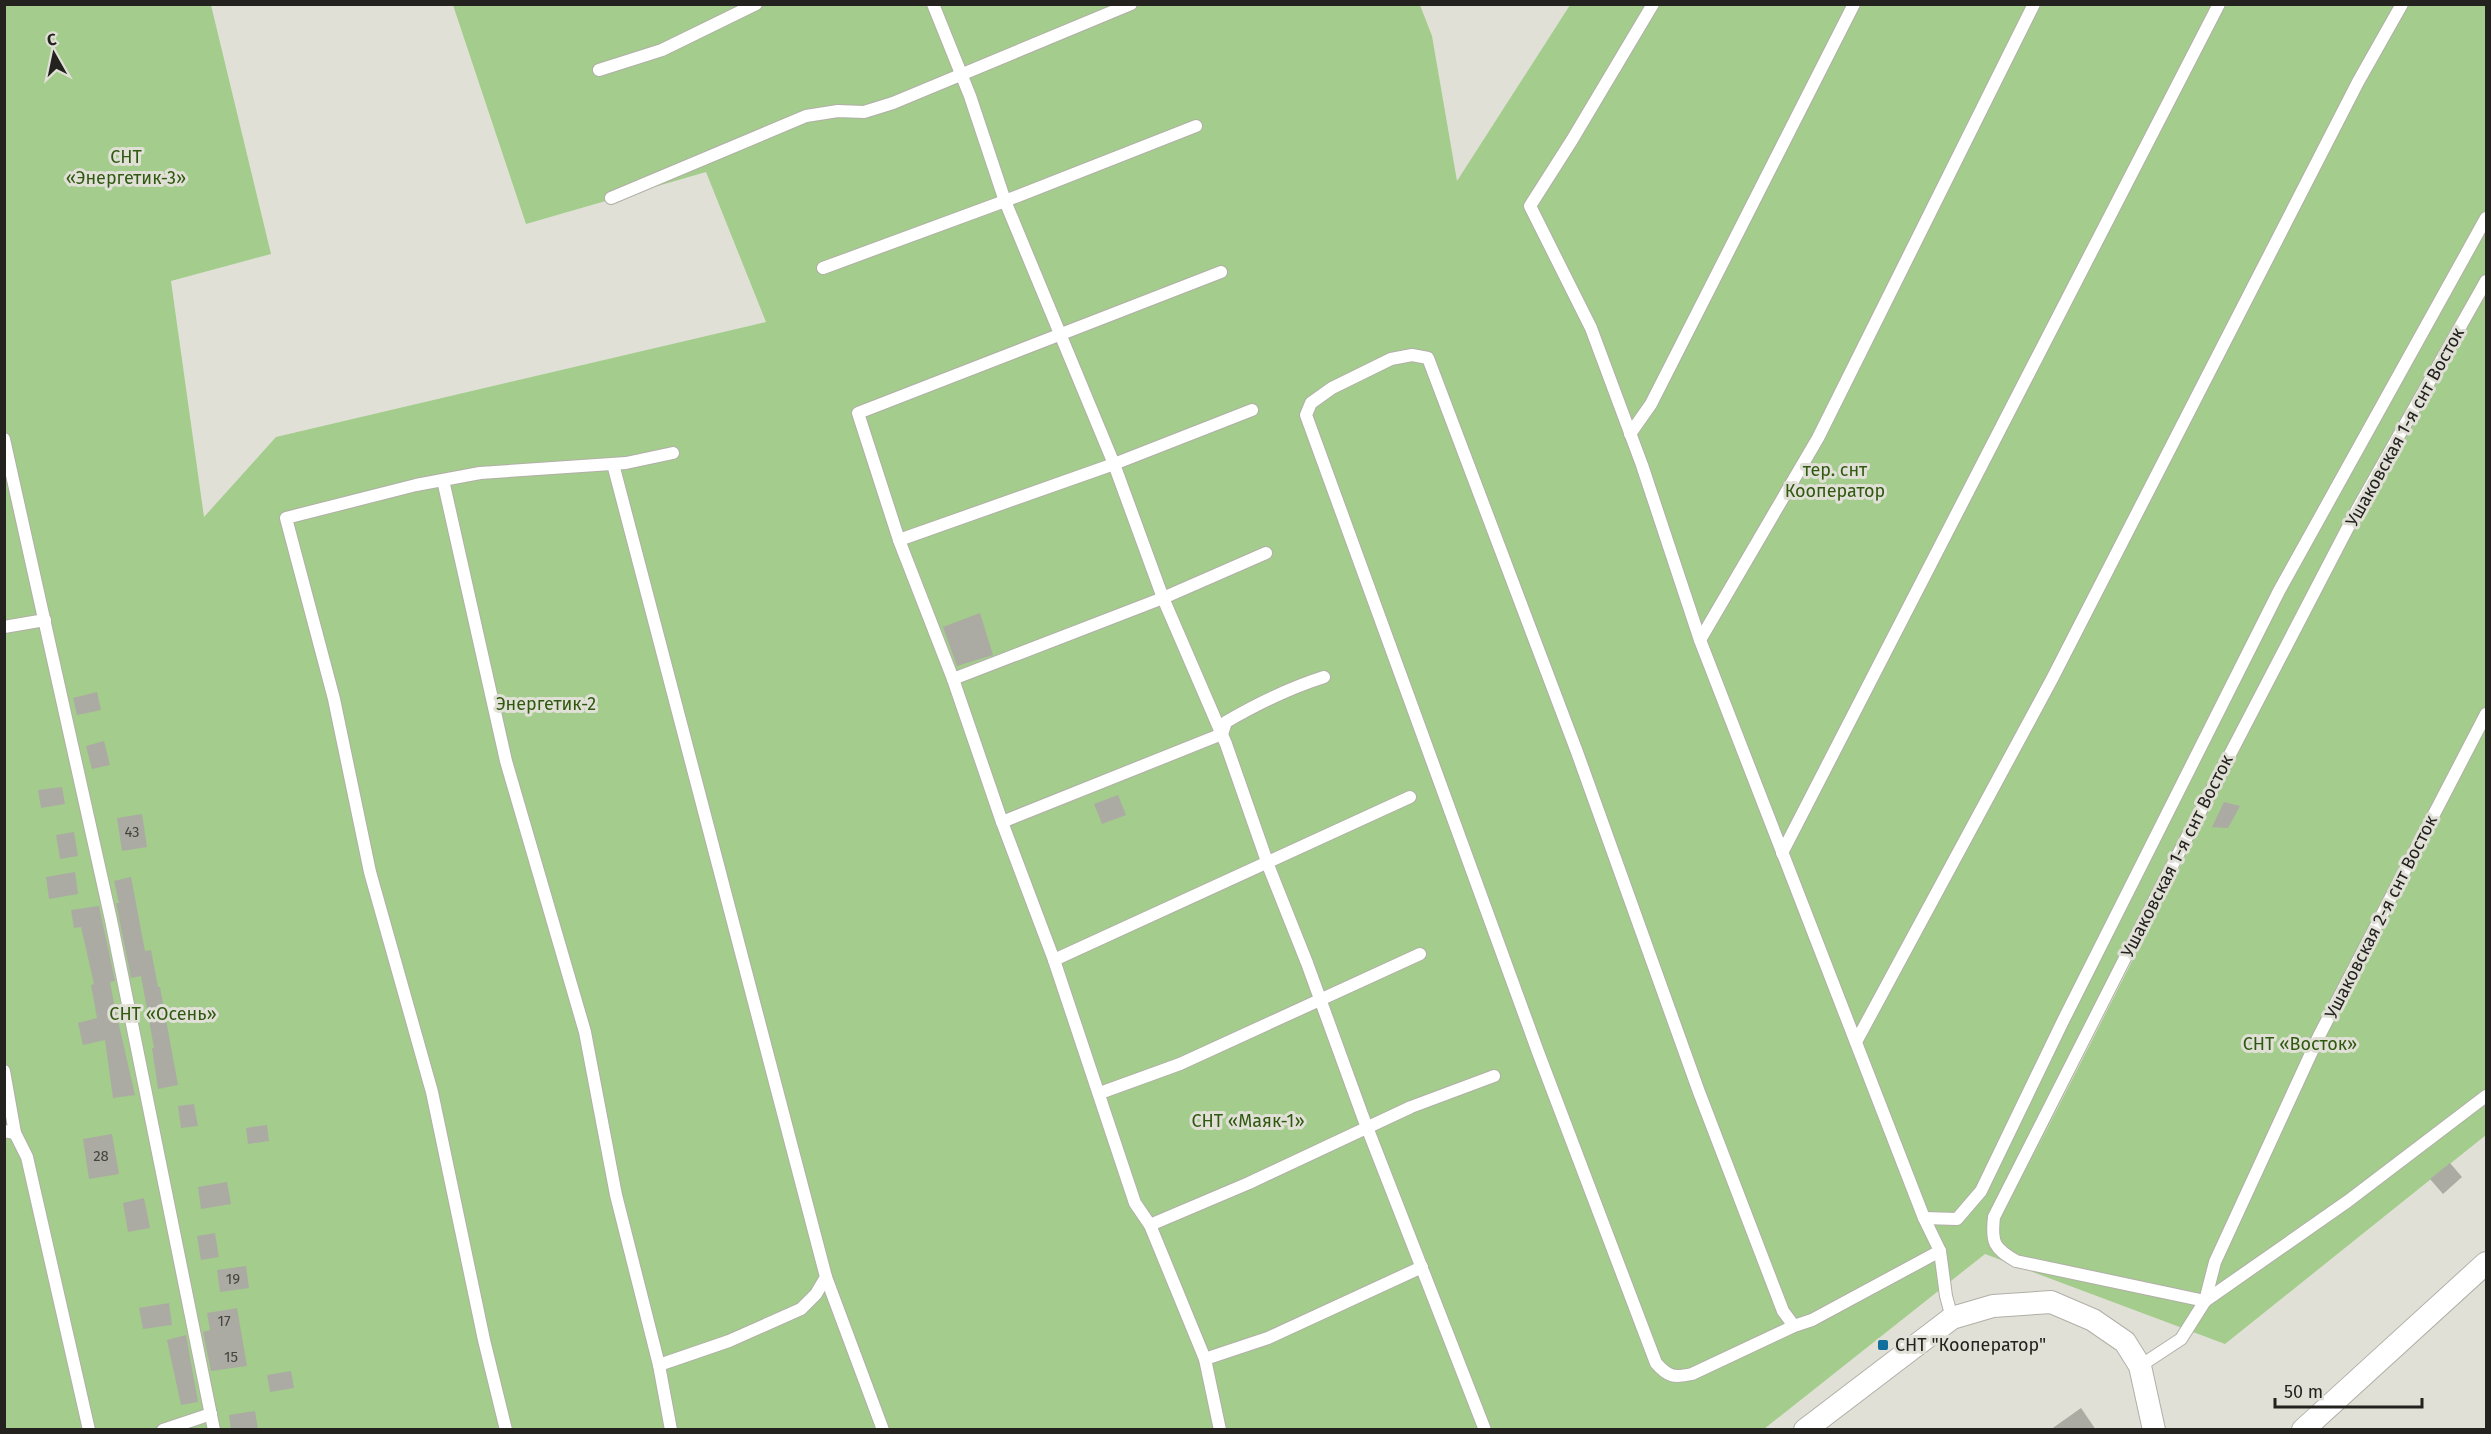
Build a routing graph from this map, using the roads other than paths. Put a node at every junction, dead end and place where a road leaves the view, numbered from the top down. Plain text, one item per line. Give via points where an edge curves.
1 (756, 4) edge
2 (933, 4) edge
3 (1131, 4) edge
4 (1653, 4) edge
5 (1854, 4) edge
6 (2034, 4) edge
7 (2219, 4) edge
8 (2402, 4) edge
9 (598, 70) dead end
10 (961, 74) junction
11 (1196, 126) dead end
12 (611, 198) dead end
13 (1005, 201) junction
14 (2487, 218) edge
15 (823, 268) dead end
16 (1221, 273) dead end
17 (2487, 281) edge
18 (1059, 336) junction
19 (1252, 410) dead end
20 (1630, 434) junction
21 (4, 440) edge
22 (673, 453) dead end
23 (613, 464) junction
24 (1114, 464) junction
25 (443, 480) junction
26 (899, 540) junction
27 (1266, 553) dead end
28 (1163, 598) junction
29 (45, 620) junction
30 (4, 627) edge
31 (1700, 640) junction
32 (1324, 677) dead end
33 (953, 680) junction
34 (2487, 714) edge
35 (1222, 734) junction
36 (1410, 797) dead end
37 (1002, 822) junction
38 (1782, 853) junction
39 (1268, 863) junction
40 (1420, 954) dead end
41 (1054, 960) junction
42 (1321, 1000) junction
43 (1856, 1042) junction
44 (4, 1071) edge
45 (1494, 1076) dead end
46 (1100, 1093) junction
47 (2487, 1096) edge
48 (1368, 1129) junction
49 (10, 1132) edge
50 (1924, 1218) junction
51 (1150, 1225) junction
52 (1940, 1251) junction
53 (2487, 1263) edge
54 (1422, 1267) junction
55 (826, 1278) junction
56 (2205, 1301) junction
57 (1952, 1318) junction
58 (1794, 1326) junction
59 (1205, 1359) junction
60 (659, 1365) junction
61 (2140, 1366) junction
62 (211, 1414) junction
63 (88, 1430) edge
64 (163, 1430) edge
65 (214, 1430) edge
66 (506, 1430) edge
67 (671, 1430) edge
68 (883, 1430) edge
69 (1220, 1430) edge
70 (1485, 1430) edge
71 (1805, 1430) edge
72 (2154, 1430) edge
73 (2303, 1430) edge

1 - 9 lane via 662,50
2 - 10 lane
3 - 10 lane
4 - 20 lane via 1530,206 1591,328
5 - 20 lane via 1651,404
6 - 31 lane via 1818,438
7 - 38 lane
8 - 43 lane via 2358,82 2052,679
10 - 12 lane via 864,112 806,116
10 - 13 lane
11 - 13 lane
13 - 15 lane
13 - 18 lane
14 - 50 lane via 2278,591 1981,1191 1957,1219
16 - 18 lane
17 - 56 lane, Ушаковская 1-я снт Восток via 2351,521 1994,1217 1992,1233 1999,1251 2016,1261
18 - 24 lane
18 - 26 lane via 858,413
19 - 24 lane
20 - 31 lane
21 - 29 lane
22 - 23 lane
23 - 25 lane via 480,473
23 - 55 lane
24 - 26 lane
24 - 28 lane
25 - 60 lane via 506,761 585,1032 615,1195
25 - 66 lane via 286,518 334,699 370,872 432,1092
26 - 33 lane
27 - 28 lane
28 - 33 lane
28 - 35 lane
29 - 30 lane
29 - 62 lane via 111,920
31 - 38 lane
32 - 35 lane via 1249,709 1226,723
33 - 37 lane
34 - 56 lane, Ушаковская 2-я снт Восток via 2319,1036 2215,1262
35 - 37 lane
35 - 39 lane
36 - 39 lane
37 - 41 lane
38 - 43 lane
39 - 41 lane
39 - 42 lane
40 - 42 lane
41 - 46 lane
42 - 46 lane via 1180,1064
42 - 48 lane
43 - 50 lane
44 - 49 lane
45 - 48 lane via 1411,1107
46 - 51 lane via 1136,1203
47 - 56 lane via 2348,1201
48 - 51 lane
48 - 54 lane
49 - 63 lane via 27,1157
50 - 52 lane
51 - 59 lane
52 - 57 lane
52 - 58 lane
53 - 73 street
54 - 59 lane via 1268,1338
54 - 70 lane
55 - 60 lane via 801,1310
55 - 68 lane
56 - 61 lane, Ушаковская 2-я снт Восток via 2181,1339
57 - 61 street via 1994,1306 2051,1302 2093,1320 2125,1342
57 - 71 street
58 - 58 lane via 1784,1311 1699,1092 1577,752 1428,358 1412,355 1391,359 1332,388 1311,403 1306,415 1656,1363 1675,1378 1692,1374
59 - 69 lane
60 - 67 lane
61 - 72 street
62 - 64 lane
62 - 65 lane

